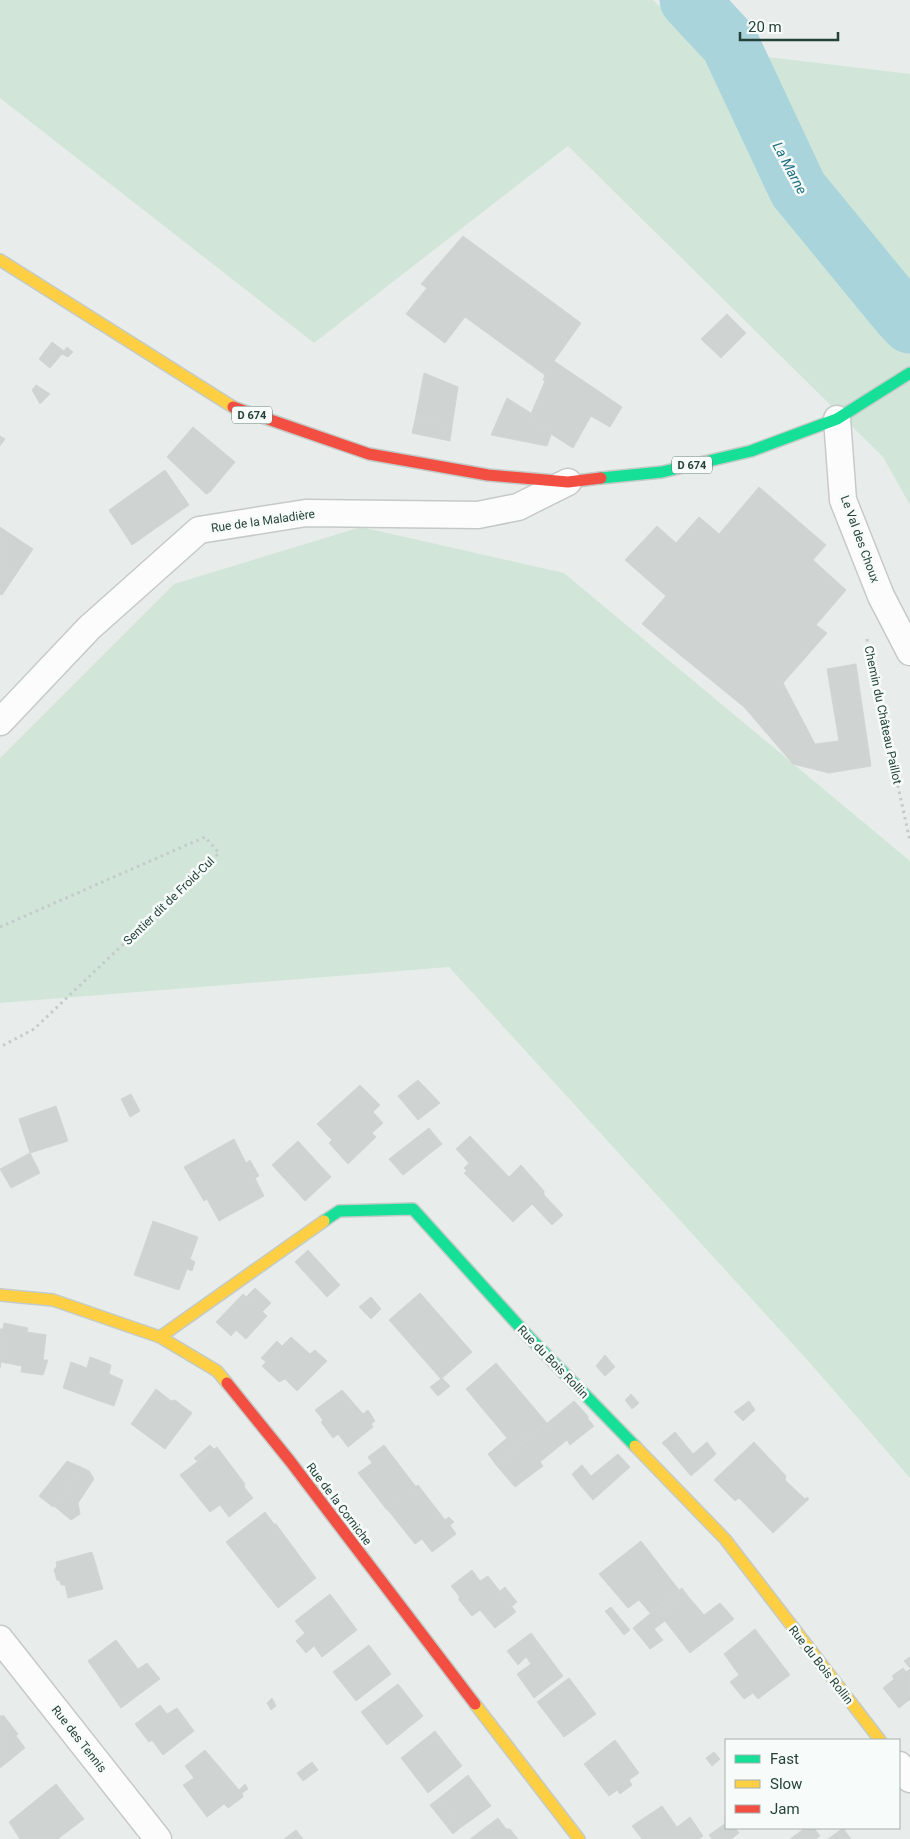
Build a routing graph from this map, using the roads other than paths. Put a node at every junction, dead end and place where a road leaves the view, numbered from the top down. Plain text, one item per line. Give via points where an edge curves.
1 (0, 260) edge
2 (910, 373) edge
3 (837, 419) junction
4 (568, 482) junction
5 (910, 652) edge
6 (0, 722) edge
7 (0, 1295) edge
8 (160, 1337) junction
9 (0, 1639) edge
10 (879, 1739) edge
11 (900, 1766) edge
12 (910, 1780) edge
13 (158, 1839) edge
14 (580, 1839) edge

1 - 4 street, D 674 via 238,410 369,454 488,475
2 - 3 street, D 674
3 - 4 street, D 674 via 751,450 662,472
3 - 5 street, Le Val des Choux via 843,500 881,596
4 - 6 street, Rue de la Maladière via 518,508 478,515 306,513 199,530 89,628
7 - 8 street, Rue de la Corniche via 53,1300
8 - 10 street, Rue du Bois Rollin via 339,1211 413,1209 527,1335 725,1539
8 - 14 street, Rue de la Corniche via 217,1371 290,1461
9 - 13 street, Rue des Tennis
11 - 12 street

